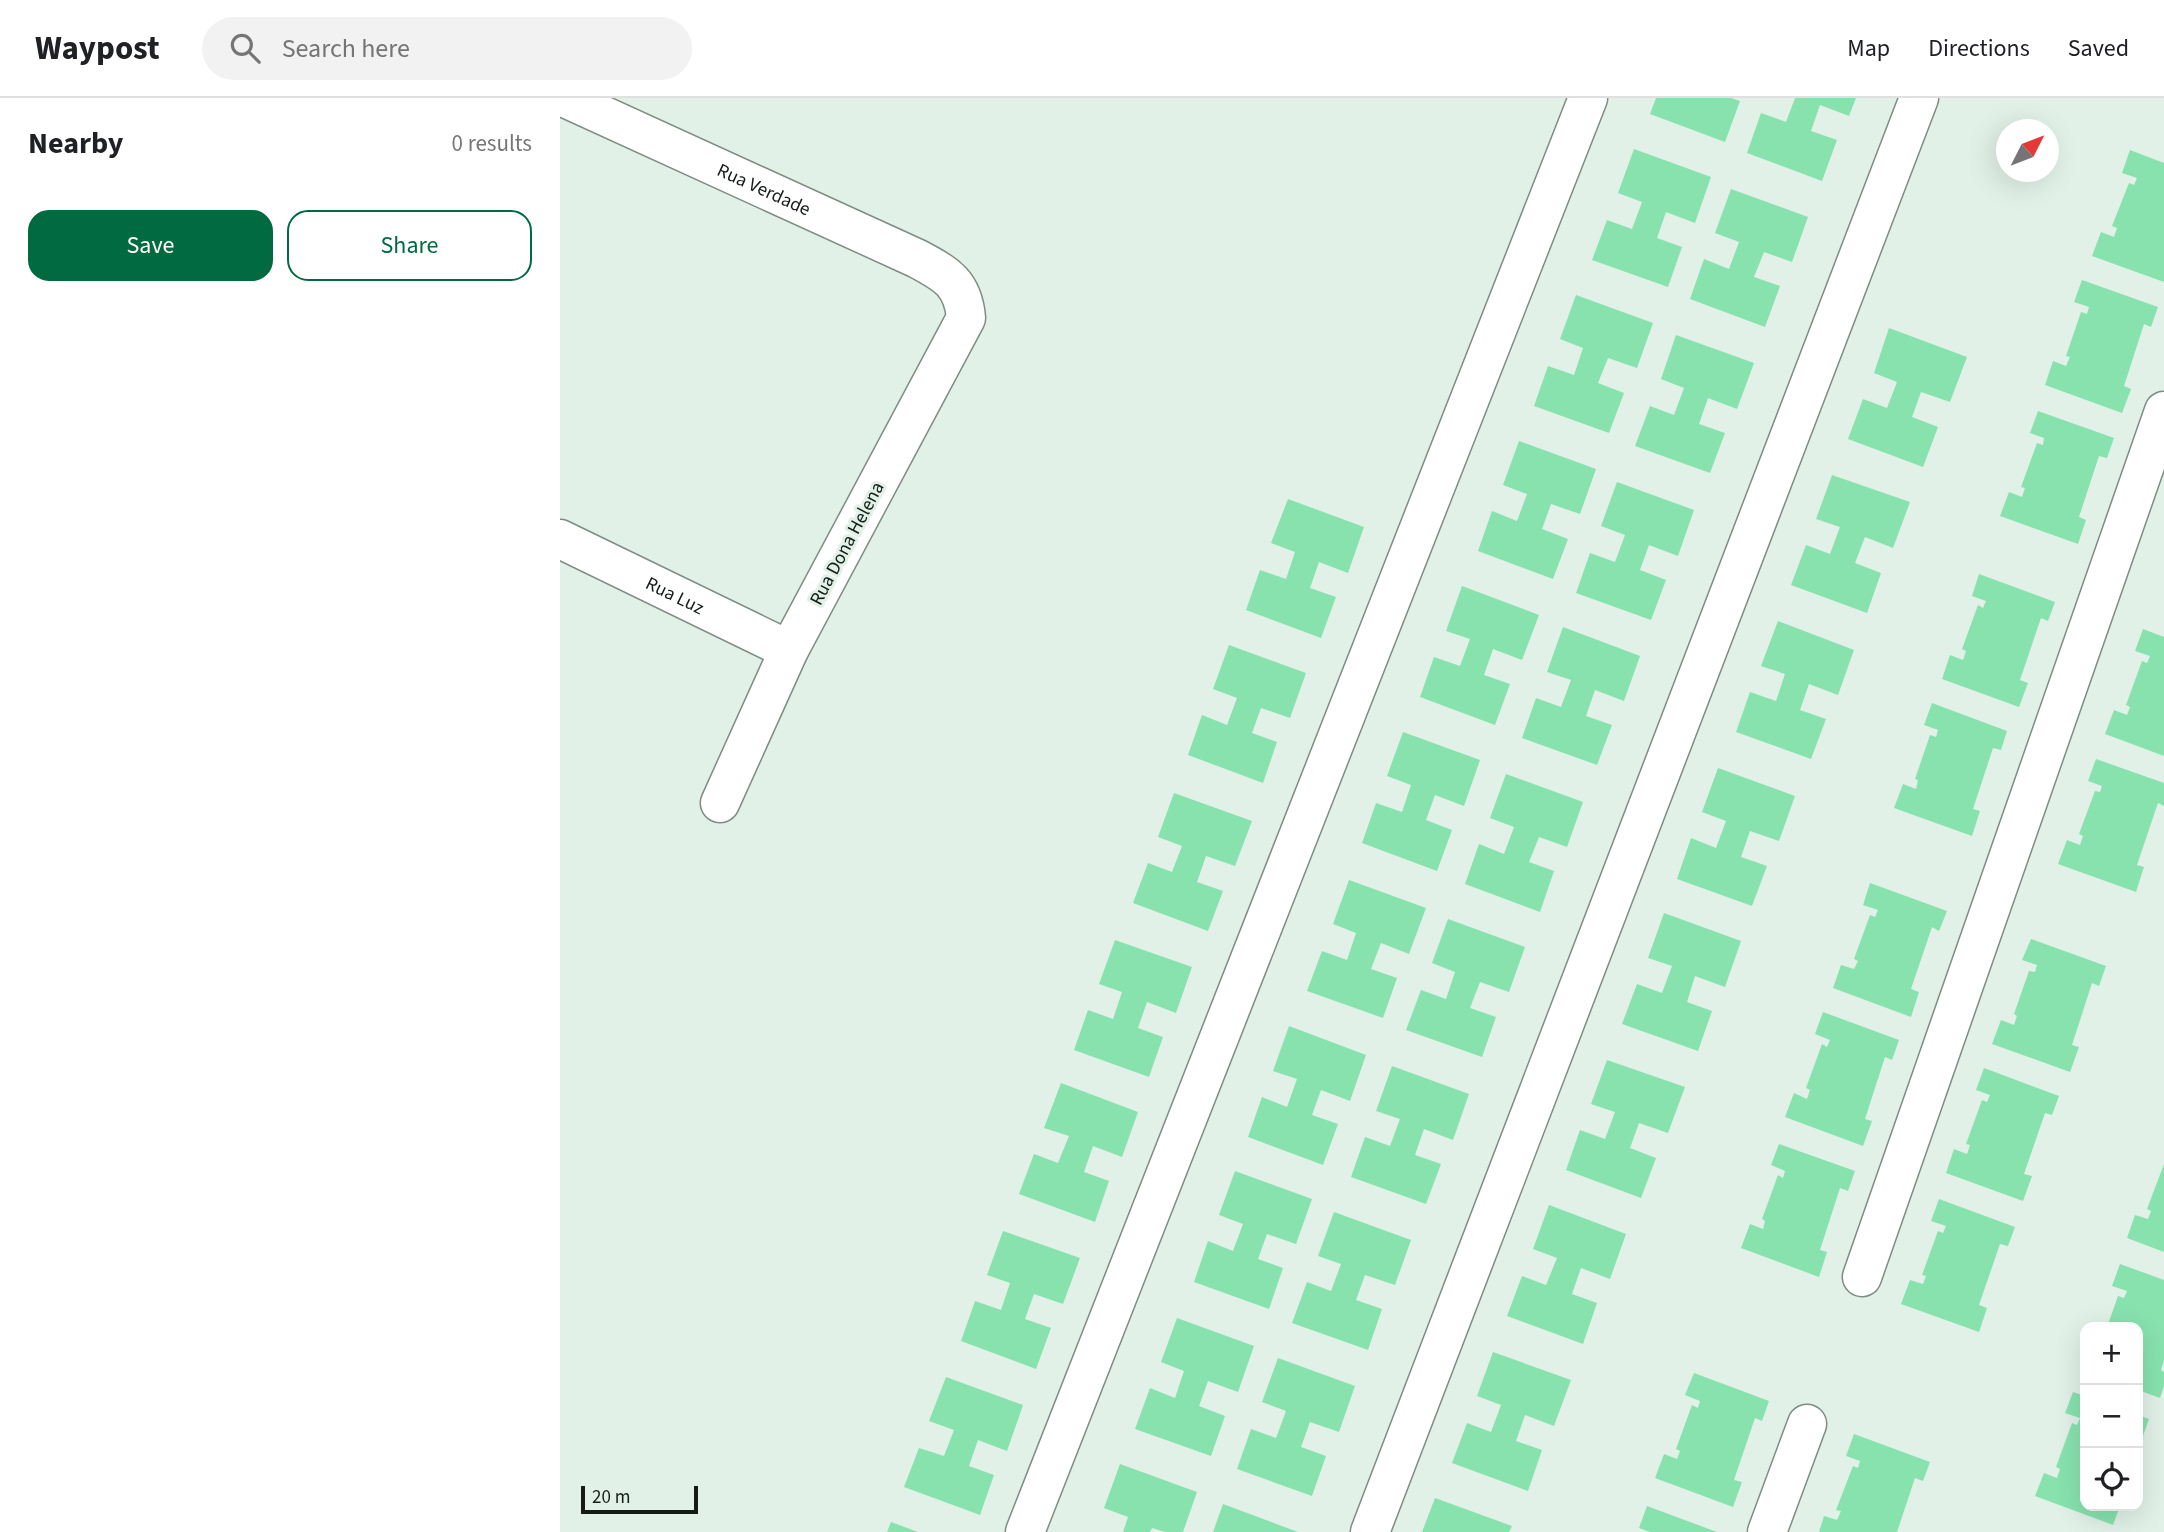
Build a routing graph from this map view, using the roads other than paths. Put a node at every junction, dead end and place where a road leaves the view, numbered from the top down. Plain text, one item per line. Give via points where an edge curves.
1 (565, 98) edge
2 (1588, 98) edge
3 (1919, 98) edge
4 (957, 286) joint
5 (2164, 411) edge
6 (560, 539) edge
7 (789, 650) junction
8 (720, 803) dead end
9 (1862, 1277) dead end
10 (1807, 1424) dead end
11 (1025, 1532) edge
12 (1370, 1532) edge
13 (1766, 1532) edge

1 - 4 street, Rua Verdade via 918,259
2 - 11 street
3 - 12 street
4 - 7 street, Rua Dona Helena via 966,318
5 - 9 street
6 - 7 street, Rua Luz
7 - 8 street, Rua Dona Helena
10 - 13 street

